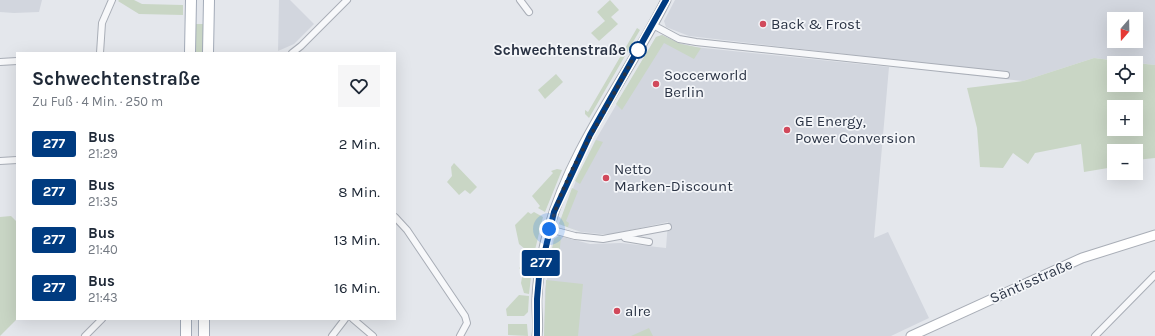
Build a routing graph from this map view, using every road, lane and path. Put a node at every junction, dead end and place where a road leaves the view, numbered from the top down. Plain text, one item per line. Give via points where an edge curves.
1 (112, 0) edge
2 (191, 0) edge
3 (209, 0) edge
4 (347, 0) edge
5 (520, 0) edge
6 (666, 0) edge
7 (529, 12) dead end
8 (653, 25) junction
9 (100, 52) edge
10 (190, 52) edge
11 (208, 52) edge
12 (293, 52) edge
13 (16, 61) edge
14 (0, 62) edge
15 (1006, 75) dead end
16 (16, 160) edge
17 (0, 161) edge
18 (396, 218) edge
19 (668, 228) dead end
20 (549, 229) junction
21 (1155, 235) edge
22 (619, 238) junction
23 (649, 242) dead end
24 (1155, 275) edge
25 (101, 320) edge
26 (186, 320) edge
27 (204, 320) edge
28 (344, 320) edge
29 (354, 320) edge
30 (915, 335) edge
31 (85, 336) edge
32 (186, 336) edge
33 (204, 336) edge
34 (332, 336) edge
35 (373, 336) edge
36 (460, 336) edge
37 (536, 336) edge
38 (1095, 336) edge

1 - 9 street via 102,23
2 - 10 main road
3 - 11 main road
4 - 12 street
5 - 7 street
6 - 8 street
8 - 15 street via 679,39 696,42
8 - 20 street via 583,148 561,194
13 - 14 street
16 - 17 street
18 - 36 street via 407,230 465,316 467,323
19 - 22 street
20 - 22 street via 594,239
20 - 37 street via 540,268 534,316
21 - 30 street, Säntisstraße via 1082,258
22 - 23 street
24 - 38 street
25 - 31 street
26 - 32 main road
27 - 33 main road
28 - 34 street
29 - 35 street

